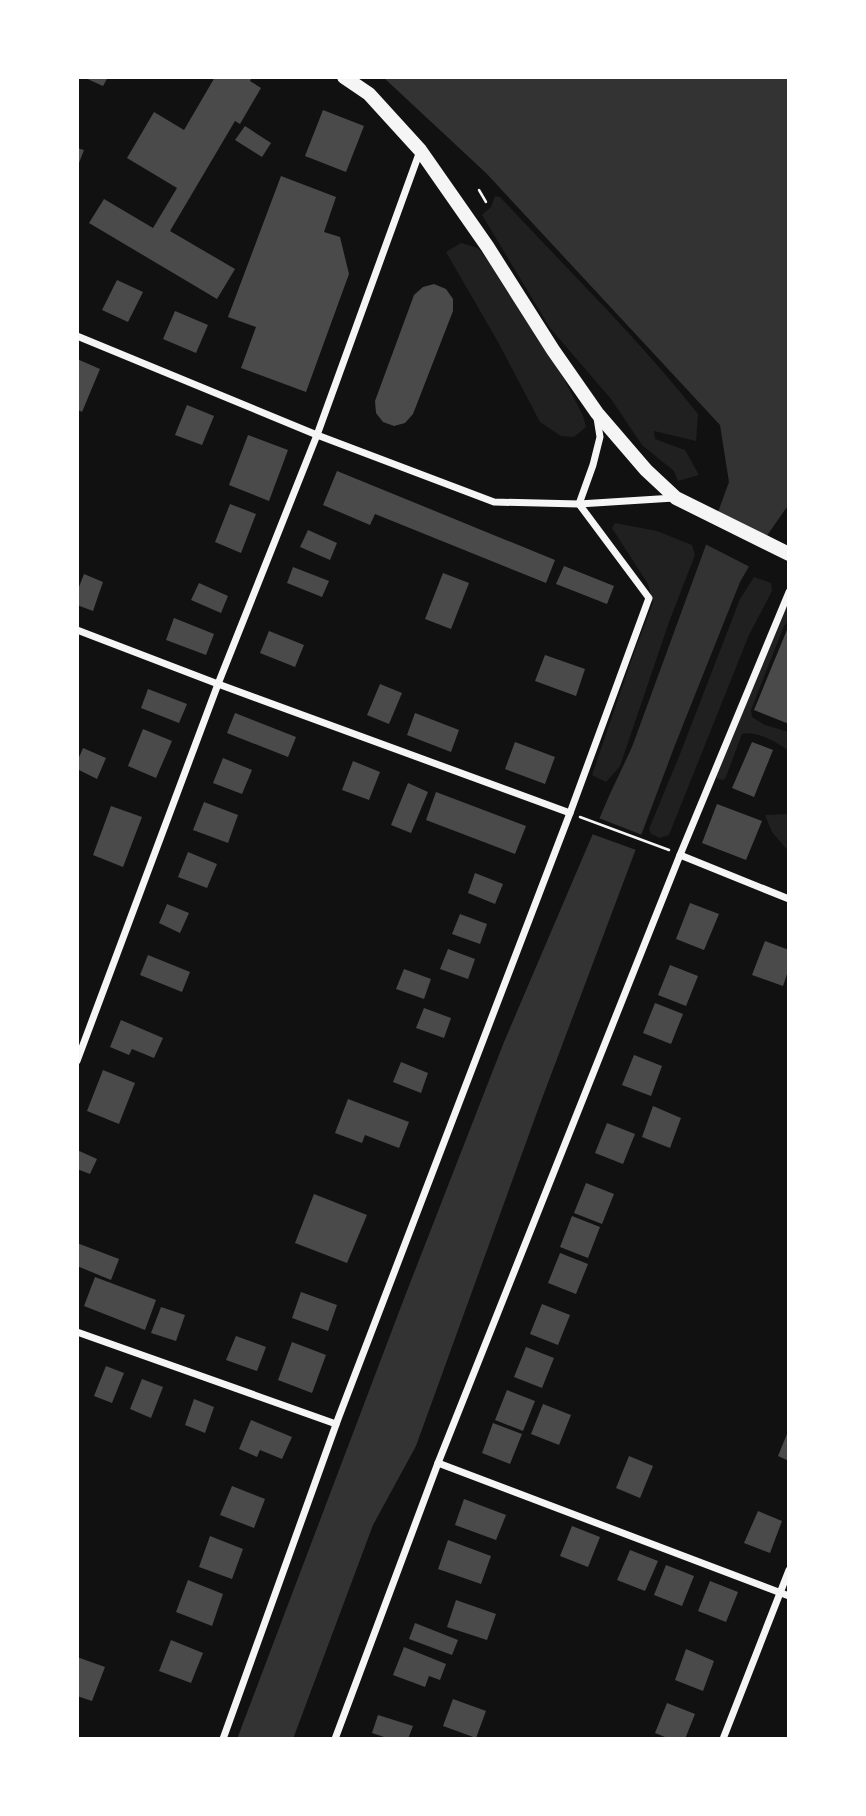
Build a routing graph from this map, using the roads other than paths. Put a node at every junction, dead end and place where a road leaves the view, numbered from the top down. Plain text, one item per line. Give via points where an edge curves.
1 (344, 77) edge
2 (420, 150) junction
3 (77, 336) edge
4 (597, 413) junction
5 (317, 435) junction
6 (676, 498) junction
7 (579, 504) junction
8 (789, 554) edge
9 (789, 592) edge
10 (77, 629) edge
11 (218, 684) junction
12 (570, 813) junction
13 (680, 855) junction
14 (789, 899) edge
15 (77, 1061) edge
16 (77, 1332) edge
17 (336, 1423) junction
18 (438, 1463) junction
19 (789, 1570) edge
20 (780, 1593) junction
21 (789, 1596) edge
22 (223, 1739) edge
23 (335, 1739) edge
24 (723, 1739) edge

1 - 2 main road via 369,94
2 - 4 main road
2 - 5 street
3 - 5 street
4 - 6 main road
4 - 7 street via 600,437
5 - 7 street via 494,502
5 - 11 street
6 - 7 street
6 - 8 main road
7 - 12 street via 649,598
9 - 13 street
10 - 11 street
11 - 12 street
11 - 15 street
12 - 17 street
13 - 14 street
13 - 18 street
16 - 17 street
17 - 22 street
18 - 20 street
18 - 23 street
19 - 20 street
20 - 21 street
20 - 24 street

